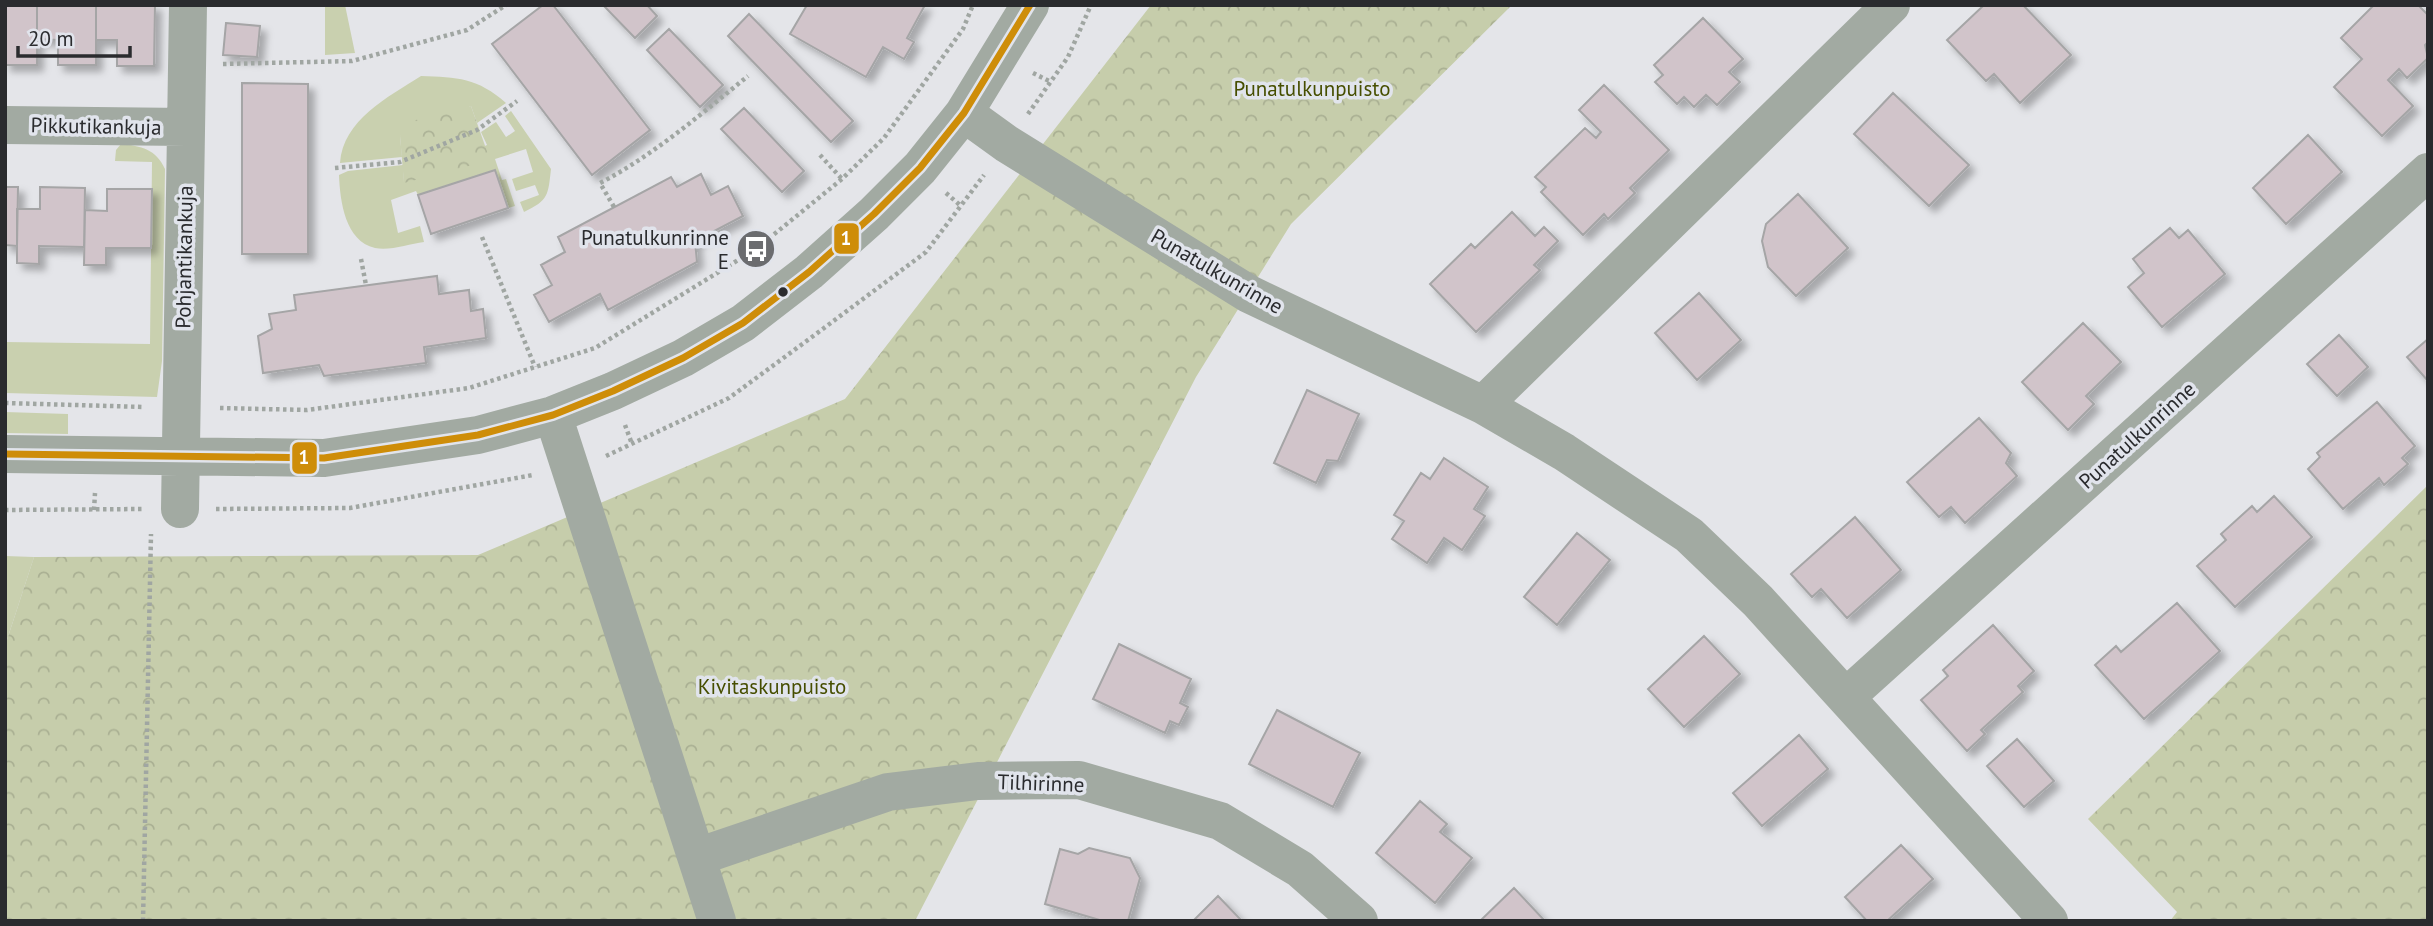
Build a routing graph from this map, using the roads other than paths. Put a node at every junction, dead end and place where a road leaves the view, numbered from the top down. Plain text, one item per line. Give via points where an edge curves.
1 (188, 5) edge
2 (1030, 5) edge
3 (1891, 5) edge
4 (964, 113) junction
5 (5, 125) edge
6 (186, 127) junction
7 (2428, 172) edge
8 (1483, 405) junction
9 (554, 415) junction
10 (5, 454) edge
11 (180, 456) junction
12 (166, 509) road end
13 (1846, 697) junction
14 (697, 857) junction
15 (717, 921) edge
16 (1359, 921) edge
17 (2049, 921) edge

1 - 6 street, Pohjantikankuja
2 - 4 street
3 - 8 street
4 - 8 street, Punatulkunrinne via 1249,294
4 - 9 street via 920,168 874,214 743,323 683,358
5 - 6 street, Pikkutikankuja
6 - 11 street, Pohjantikankuja
7 - 13 street, Punatulkunrinne
8 - 13 street, Punatulkunrinne via 1689,535 1758,601
9 - 11 street via 478,435 324,458
9 - 14 street
10 - 11 street
11 - 12 street, Pohjantikankuja
13 - 17 street, Punatulkunrinne
14 - 15 street
14 - 16 street, Tilhirinne via 888,792 978,781 1079,780 1220,821 1300,869

